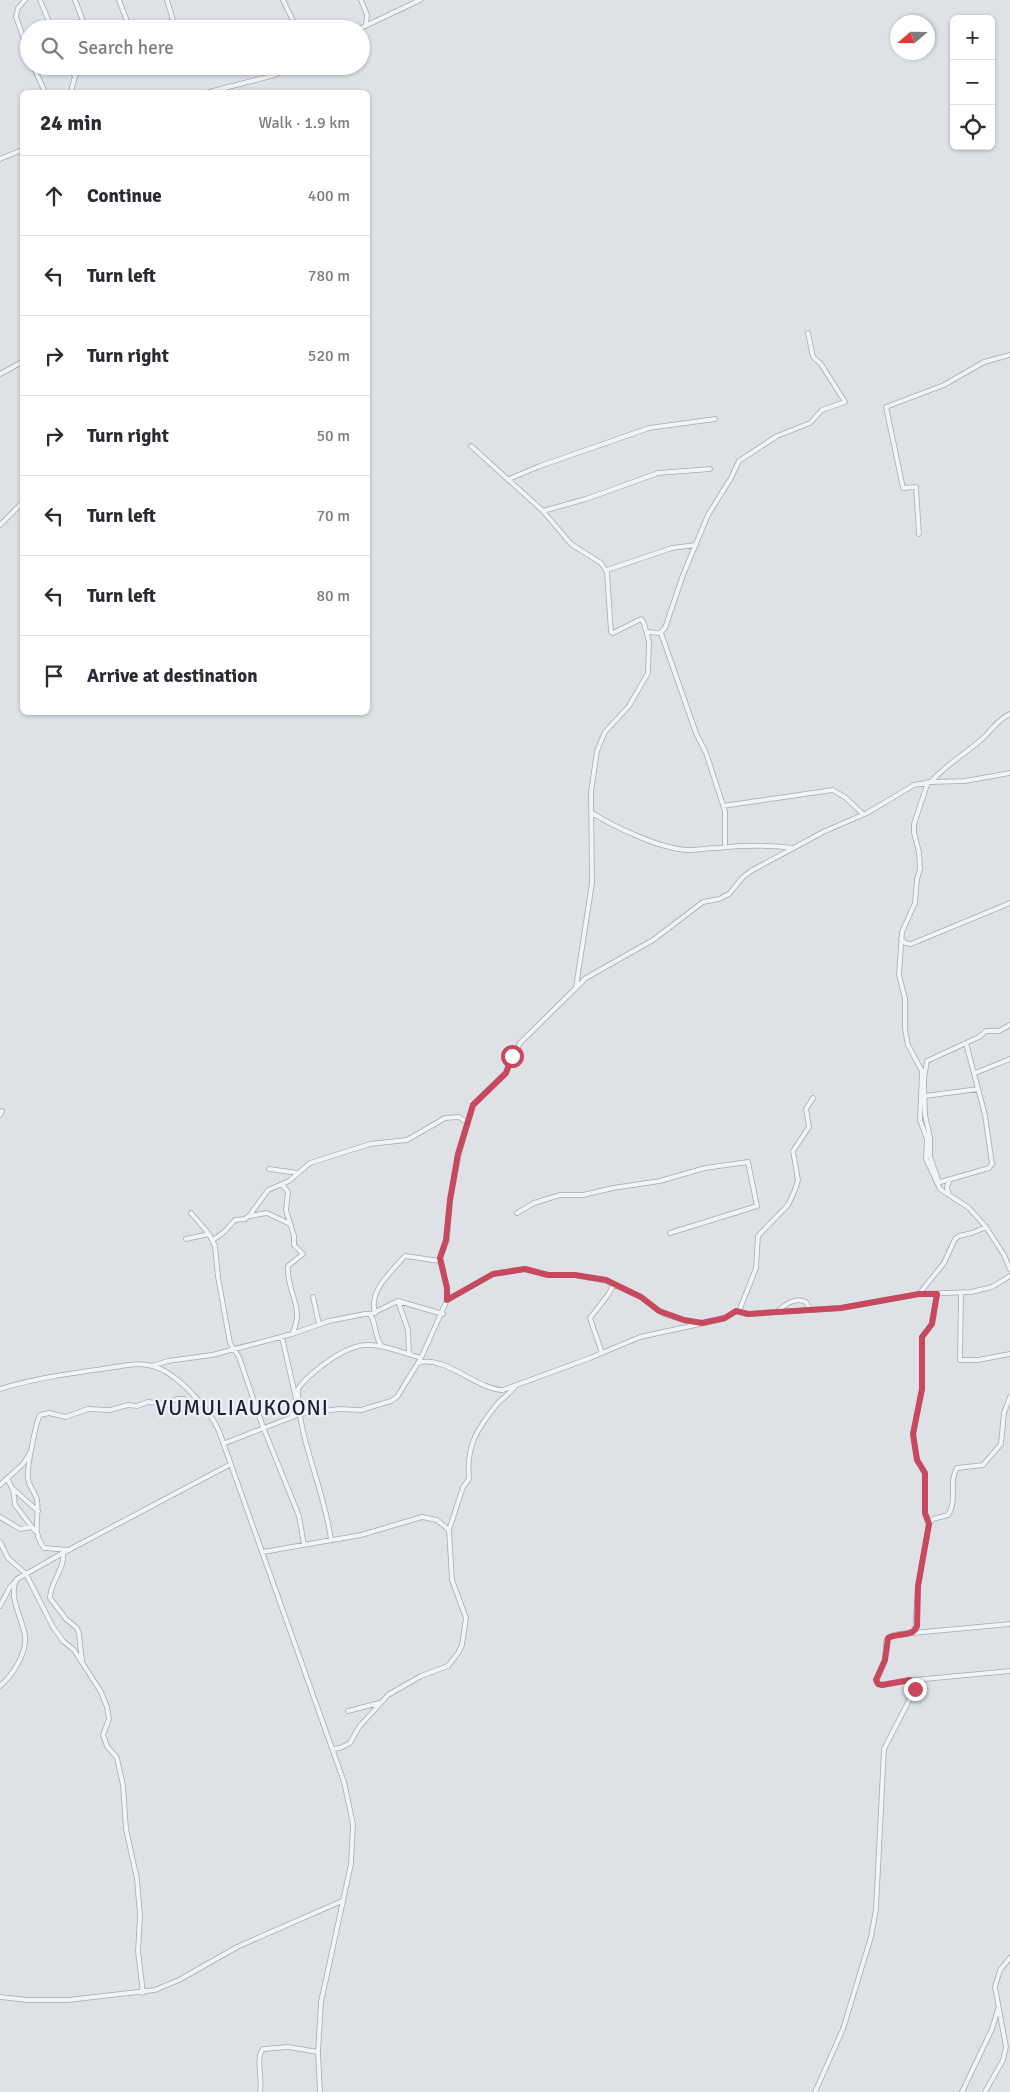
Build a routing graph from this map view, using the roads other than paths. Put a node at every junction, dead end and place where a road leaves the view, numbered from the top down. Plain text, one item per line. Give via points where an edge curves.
1 (25, 0) edge
2 (40, 0) edge
3 (75, 0) edge
4 (119, 0) edge
5 (167, 0) edge
6 (283, 0) edge
7 (361, 0) edge
8 (420, 0) edge
9 (367, 17) junction
10 (48, 20) edge
11 (83, 20) edge
12 (127, 20) edge
13 (173, 20) edge
14 (293, 20) edge
15 (367, 20) edge
16 (373, 21) junction
17 (370, 23) edge
18 (20, 26) edge
19 (37, 75) edge
20 (275, 75) edge
21 (75, 77) edge
22 (44, 90) edge
23 (72, 90) edge
24 (217, 90) edge
25 (20, 151) edge
26 (0, 159) edge
27 (808, 333) dead end
28 (1010, 355) edge
29 (20, 363) edge
30 (0, 374) edge
31 (715, 419) dead end
32 (471, 446) dead end
33 (710, 469) dead end
34 (509, 479) junction
35 (20, 505) edge
36 (543, 511) junction
37 (0, 524) edge
38 (919, 534) dead end
39 (696, 545) junction
40 (607, 570) junction
41 (647, 632) junction
42 (661, 633) junction
43 (1010, 714) edge
44 (1010, 773) edge
45 (930, 782) junction
46 (723, 806) junction
47 (592, 813) junction
48 (863, 814) junction
49 (725, 847) junction
50 (795, 848) junction
51 (1010, 903) edge
52 (902, 939) junction
53 (576, 987) junction
54 (1010, 1025) edge
55 (966, 1043) junction
56 (1010, 1059) edge
57 (974, 1073) junction
58 (978, 1089) junction
59 (925, 1096) junction
60 (813, 1098) dead end
61 (468, 1123) junction
62 (269, 1169) dead end
63 (298, 1173) junction
64 (950, 1179) junction
65 (938, 1182) junction
66 (282, 1184) junction
67 (949, 1195) junction
68 (191, 1213) dead end
69 (517, 1213) dead end
70 (247, 1217) junction
71 (290, 1224) junction
72 (986, 1227) junction
73 (670, 1233) dead end
74 (209, 1234) junction
75 (186, 1239) dead end
76 (213, 1240) junction
77 (440, 1260) junction
78 (1010, 1269) edge
79 (1010, 1276) edge
80 (614, 1284) junction
81 (961, 1293) junction
82 (919, 1294) junction
83 (937, 1294) junction
84 (313, 1297) dead end
85 (447, 1300) junction
86 (398, 1301) junction
87 (810, 1309) junction
88 (739, 1311) junction
89 (778, 1311) junction
90 (375, 1313) junction
91 (370, 1314) junction
92 (443, 1314) junction
93 (702, 1323) junction
94 (319, 1324) junction
95 (292, 1334) junction
96 (282, 1337) junction
97 (381, 1345) junction
98 (233, 1349) junction
99 (602, 1353) junction
100 (410, 1354) junction
101 (1010, 1354) edge
102 (421, 1358) junction
103 (418, 1363) junction
104 (152, 1366) junction
105 (515, 1386) junction
106 (0, 1389) edge
107 (1010, 1397) edge
108 (206, 1410) junction
109 (300, 1414) junction
110 (291, 1417) junction
111 (263, 1427) junction
112 (224, 1444) junction
113 (32, 1449) junction
114 (231, 1464) junction
115 (7, 1478) junction
116 (0, 1485) edge
117 (13, 1490) junction
118 (38, 1511) junction
119 (0, 1517) edge
120 (929, 1524) junction
121 (32, 1527) junction
122 (448, 1530) junction
123 (36, 1533) junction
124 (330, 1540) junction
125 (0, 1542) edge
126 (304, 1545) junction
127 (69, 1550) junction
128 (263, 1552) junction
129 (63, 1553) junction
130 (26, 1574) junction
131 (16, 1581) junction
132 (0, 1606) edge
133 (1010, 1624) edge
134 (910, 1633) junction
135 (84, 1668) junction
136 (1010, 1671) edge
137 (912, 1680) junction
138 (0, 1686) edge
139 (379, 1703) junction
140 (348, 1711) dead end
141 (333, 1749) junction
142 (342, 1901) junction
143 (1010, 1958) edge
144 (143, 1992) junction
145 (0, 1997) edge
146 (998, 2005) junction
147 (318, 2052) junction
148 (260, 2092) edge
149 (320, 2092) edge
150 (815, 2092) edge
151 (962, 2092) edge
152 (985, 2092) edge

1 - 18 street via 16,17
2 - 10 street
3 - 11 street
4 - 12 street
5 - 13 street
6 - 14 street
7 - 9 street
8 - 16 street
9 - 15 street
9 - 16 street
16 - 17 street
19 - 22 street
20 - 24 street
21 - 23 street
25 - 26 street
27 - 39 street via 813,357 845,402 822,410 810,423 777,436 739,461 712,506
28 - 38 street via 984,362 944,385 886,407 903,488 916,487
29 - 30 street
31 - 34 street via 649,428
32 - 34 street
33 - 36 street via 658,473
34 - 36 street
35 - 37 street
36 - 40 street via 571,544
39 - 40 street via 672,548
39 - 42 street
40 - 41 street via 611,632 641,619
41 - 42 street
41 - 47 street via 650,651 648,673 630,706 614,720 600,741 591,792
42 - 46 street
43 - 45 street via 995,723 985,736
44 - 45 street via 965,781
45 - 48 street via 914,785
45 - 52 street via 914,824 920,869 915,902 903,926
46 - 48 street via 833,790
46 - 49 street via 726,814
47 - 49 street via 643,838 678,849
47 - 53 street via 592,883
48 - 50 street
49 - 50 street
50 - 53 street via 751,871 729,894 703,902 652,940 592,974
51 - 52 street via 911,944
52 - 65 street via 900,975 905,999 905,1029 910,1051 921,1066 920,1120 927,1139 926,1159
53 - 61 street via 520,1043 506,1073 473,1105
54 - 55 street via 999,1031 986,1031
55 - 57 street
55 - 59 street via 926,1060
56 - 57 street
57 - 58 street
58 - 59 street
58 - 64 street via 992,1164 989,1168
59 - 65 street via 929,1154
60 - 88 street via 806,1109 810,1124 808,1130 793,1151 798,1180 795,1190 788,1205 758,1236 756,1268
61 - 63 street via 459,1117 445,1118 407,1140 349,1150 339,1156 310,1163
61 - 77 street via 458,1154 446,1240
62 - 63 street
63 - 66 street
64 - 65 street
64 - 67 street
65 - 67 street via 943,1192
66 - 70 street via 268,1190
66 - 71 street via 288,1192 286,1210
67 - 72 street via 969,1208
68 - 74 street
69 - 73 street via 534,1203 560,1195 583,1195 660,1181 705,1168 748,1162 757,1206
70 - 71 street via 267,1213
70 - 76 street via 235,1220
71 - 95 street via 294,1245 303,1254 288,1266 297,1307
72 - 78 street
72 - 82 street via 958,1236 944,1263
74 - 75 street
74 - 76 street
76 - 98 street
77 - 85 street
77 - 90 street via 405,1256 379,1287 373,1303
79 - 81 street via 992,1287
80 - 85 street via 582,1276 548,1275 525,1269 493,1274
80 - 93 street via 641,1297 664,1314
80 - 99 street via 590,1318
81 - 83 street
81 - 101 street via 960,1360
82 - 83 street
82 - 87 street via 841,1308
83 - 120 street via 932,1324 922,1337 922,1389 913,1434 917,1460 925,1473 925,1513
84 - 94 street
85 - 92 street
86 - 90 street
86 - 92 street
86 - 100 street via 408,1330
87 - 89 street
87 - 89 street via 806,1302 799,1300
88 - 89 street via 748,1314
88 - 93 street
90 - 91 street
91 - 94 street
91 - 97 street
92 - 102 street
93 - 99 street via 640,1338
94 - 95 street
95 - 96 street
96 - 98 street
96 - 110 street via 296,1399
97 - 100 street
97 - 109 street via 365,1344 347,1349 309,1376 298,1389
98 - 104 street
98 - 111 street via 241,1361
99 - 105 street
100 - 102 street
102 - 103 street
103 - 105 street via 427,1361 446,1367 490,1388 503,1390
103 - 109 street via 401,1392 391,1401 361,1410
104 - 106 street via 100,1369
104 - 108 street via 177,1380
105 - 122 street via 499,1402 472,1441 469,1479 463,1487
107 - 120 street via 999,1447 983,1464 957,1468 953,1477 951,1510 948,1515 933,1519
108 - 112 street
108 - 113 street via 197,1410 184,1399 177,1399 165,1404 148,1402 110,1410 88,1408 66,1417 42,1414 37,1421
109 - 110 street
109 - 124 street via 324,1501
110 - 111 street
111 - 112 street
111 - 126 street via 299,1516
112 - 114 street
113 - 115 street
113 - 118 street via 28,1479
114 - 127 street
114 - 128 street
115 - 116 street
115 - 117 street
117 - 118 street
117 - 121 street via 15,1506
118 - 123 street
119 - 121 street via 20,1529
120 - 134 street via 918,1586 917,1626
121 - 123 street
122 - 124 street via 437,1520 422,1517
122 - 139 street via 452,1580 466,1618 462,1645 448,1666 411,1681
123 - 127 street via 44,1548
124 - 126 street
125 - 130 street via 8,1558
126 - 128 street
127 - 129 street
128 - 141 street
129 - 130 street
129 - 135 street via 63,1566 50,1598 77,1628
130 - 131 street
130 - 135 street via 52,1627 74,1650
131 - 132 street
131 - 138 street via 17,1606 25,1641 15,1670
133 - 134 street
134 - 137 street via 888,1638 885,1660 876,1680 882,1685
135 - 144 street via 107,1707 109,1719 103,1735 117,1758 122,1778 124,1814 140,1904 138,1951
136 - 137 street
137 - 150 street via 917,1686 888,1741 883,1758 876,1909 871,1937 843,2029
139 - 140 street
139 - 141 street via 350,1743
141 - 142 street via 353,1824 352,1854
142 - 144 street via 237,1947 164,1987
142 - 147 street via 321,2002
143 - 146 street via 996,1980
144 - 145 street via 68,2000
146 - 151 street via 992,2029
146 - 152 street via 1006,2047 1003,2060
147 - 148 street via 288,2047 263,2049 259,2059
147 - 149 street

